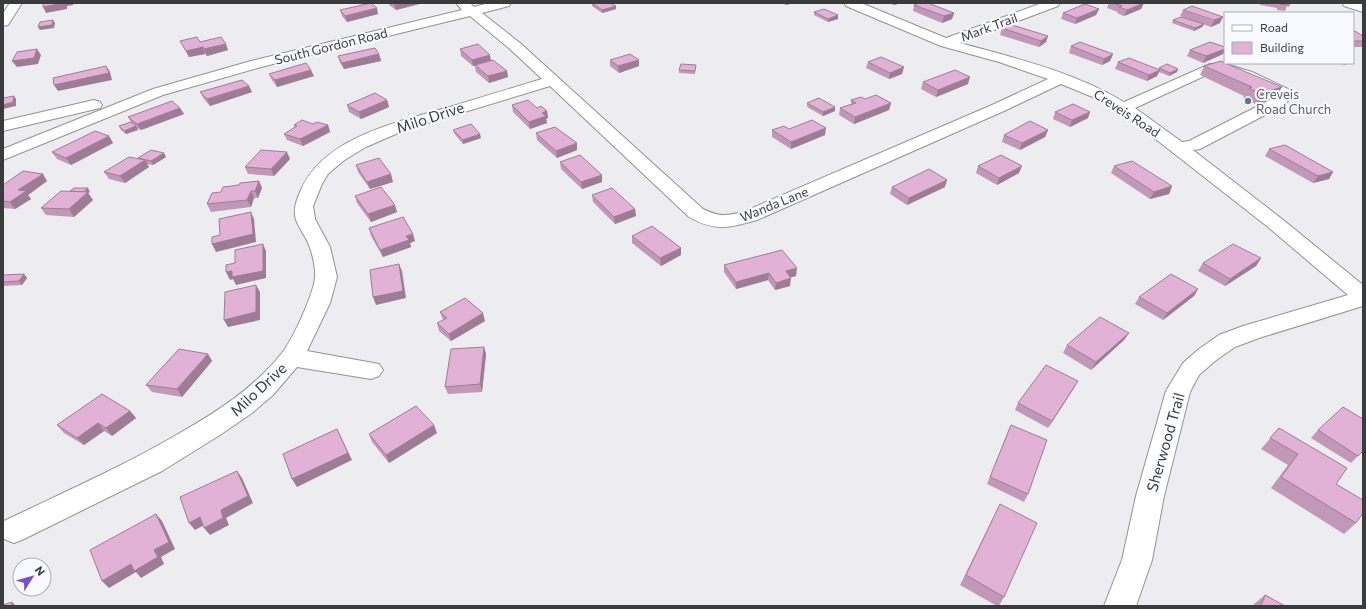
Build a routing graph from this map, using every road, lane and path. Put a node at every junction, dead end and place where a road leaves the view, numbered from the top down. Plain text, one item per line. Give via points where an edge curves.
1 (16, 3) edge
2 (505, 3) edge
3 (850, 3) edge
4 (1054, 3) edge
5 (1348, 3) edge
6 (467, 7) edge
7 (1363, 8) edge
8 (3, 22) edge
9 (946, 43) junction
10 (1061, 78) junction
11 (552, 81) junction
12 (158, 92) junction
13 (1123, 108) junction
14 (3, 126) edge
15 (1179, 148) junction
16 (4, 155) edge
17 (1363, 297) edge
18 (292, 357) junction
19 (371, 370) dead end
20 (14, 530) dead end
21 (1120, 606) edge

1 - 8 street
2 - 6 street, South Gordon Road
3 - 9 street, Creveis Road
4 - 9 street, Mark Trail
5 - 7 street
6 - 11 street, Wanda Lane via 515,46
6 - 12 street, South Gordon Road
9 - 10 street, Creveis Road
10 - 11 street, Wanda Lane via 750,216 724,221 711,221 696,213
10 - 13 street, Creveis Road via 1105,97
11 - 18 street, Milo Drive via 379,134 336,157 321,171 304,206 305,219 320,247 326,276 320,303
12 - 14 street, South Gordon Road
12 - 16 street, South Gordon Road
13 - 15 street, Creveis Road
13 - 15 street via 1210,68 1221,67 1236,71 1283,92 1285,96 1278,102 1194,145
15 - 17 street, Creveis Road via 1275,223
17 - 21 street, Sherwood Trail via 1227,341 1191,369 1178,391 1150,496 1137,560
18 - 19 street
18 - 20 street, Milo Drive via 264,388 211,428 152,463

